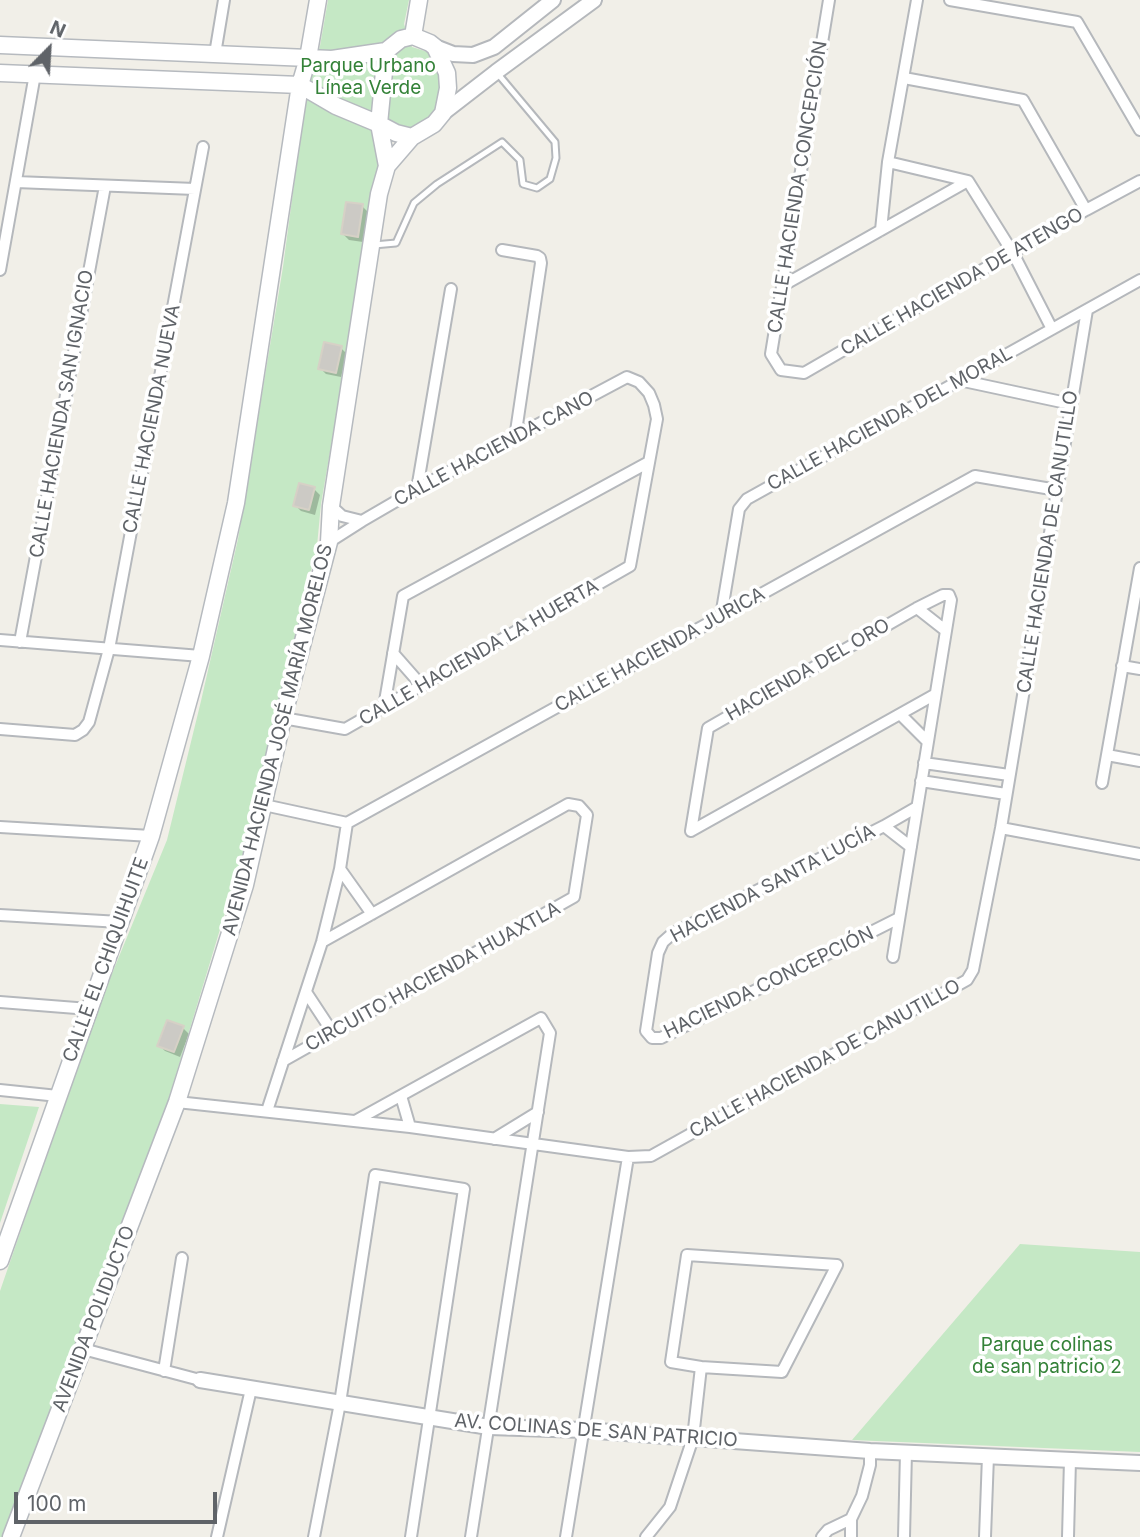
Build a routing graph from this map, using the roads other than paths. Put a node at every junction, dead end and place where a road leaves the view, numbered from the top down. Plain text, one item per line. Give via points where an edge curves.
1 (224, 0) edge
2 (318, 0) edge
3 (419, 0) edge
4 (553, 0) edge
5 (594, 0) edge
6 (829, 0) edge
7 (917, 0) edge
8 (950, 0) edge
9 (413, 36) junction
10 (0, 45) edge
11 (435, 47) junction
12 (386, 51) junction
13 (215, 54) junction
14 (307, 58) junction
15 (496, 72) junction
16 (0, 73) edge
17 (36, 74) junction
18 (904, 78) junction
19 (300, 85) junction
20 (443, 113) junction
21 (379, 124) junction
22 (1140, 130) edge
23 (412, 137) junction
24 (203, 147) dead end
25 (888, 162) junction
26 (387, 166) junction
27 (968, 181) junction
28 (1140, 181) edge
29 (16, 182) junction
30 (105, 186) junction
31 (195, 189) junction
32 (1086, 210) junction
33 (881, 230) junction
34 (371, 245) junction
35 (502, 250) dead end
36 (1013, 253) junction
37 (0, 270) edge
38 (1140, 280) edge
39 (782, 286) junction
40 (451, 289) dead end
41 (1087, 310) junction
42 (1052, 329) junction
43 (781, 370) joint
44 (959, 380) junction
45 (1071, 404) junction
46 (515, 438) junction
47 (649, 462) junction
48 (417, 489) junction
49 (1057, 490) junction
50 (331, 506) junction
51 (362, 521) junction
52 (329, 542) junction
53 (1140, 573) edge
54 (916, 608) junction
55 (721, 616) junction
56 (945, 630) junction
57 (0, 640) edge
58 (20, 642) junction
59 (108, 649) junction
60 (393, 653) junction
61 (201, 656) junction
62 (1122, 666) junction
63 (1140, 669) edge
64 (422, 686) junction
65 (934, 695) junction
66 (384, 707) junction
67 (901, 715) junction
68 (284, 718) junction
69 (0, 729) edge
70 (927, 741) junction
71 (1107, 755) junction
72 (1140, 761) edge
73 (924, 763) junction
74 (1009, 775) junction
75 (921, 782) junction
76 (1102, 783) dead end
77 (1006, 793) junction
78 (264, 805) junction
79 (917, 807) junction
80 (347, 822) junction
81 (884, 826) junction
82 (0, 827) edge
83 (1001, 828) junction
84 (151, 836) junction
85 (911, 847) junction
86 (1140, 854) edge
87 (341, 869) junction
88 (372, 914) junction
89 (0, 915) edge
90 (900, 918) junction
91 (120, 922) junction
92 (322, 942) junction
93 (663, 942) joint
94 (893, 957) dead end
95 (306, 992) junction
96 (0, 1002) edge
97 (89, 1009) junction
98 (333, 1032) junction
99 (283, 1061) junction
100 (0, 1090) edge
101 (58, 1096) junction
102 (401, 1096) junction
103 (177, 1102) junction
104 (267, 1111) junction
105 (538, 1111) junction
106 (355, 1121) junction
107 (410, 1127) junction
108 (494, 1139) junction
109 (534, 1143) junction
110 (628, 1157) junction
111 (182, 1258) dead end
112 (0, 1261) edge
113 (83, 1349) junction
114 (701, 1367) junction
115 (164, 1371) junction
116 (200, 1380) joint
117 (251, 1389) junction
118 (340, 1403) junction
119 (430, 1418) junction
120 (489, 1427) junction
121 (583, 1430) junction
122 (693, 1438) junction
123 (870, 1451) junction
124 (906, 1452) junction
125 (988, 1456) junction
126 (1070, 1460) junction
127 (1140, 1463) edge
128 (851, 1519) junction
129 (11, 1537) edge
130 (217, 1537) edge
131 (314, 1537) edge
132 (411, 1537) edge
133 (471, 1537) edge
134 (566, 1537) edge
135 (646, 1537) edge
136 (822, 1537) edge
137 (851, 1537) edge
138 (904, 1537) edge
139 (985, 1537) edge
140 (1068, 1537) edge

1 - 13 street
2 - 14 main road
3 - 9 main road
4 - 11 street via 494,47 473,55
5 - 15 street
6 - 39 street, CALLE HACIENDA CONCEPCIÓN
7 - 18 street
8 - 22 street via 1077,22
9 - 11 main road
9 - 12 main road
10 - 13 main road
11 - 20 main road via 447,73
12 - 14 main road
12 - 21 main road, AVENIDA HACIENDA JOSÉ MARÍA MORELOS
13 - 14 main road
14 - 19 main road
15 - 20 street
15 - 34 lane via 555,142 550,179 537,188 523,184 520,160 502,142 414,203 396,243
16 - 17 main road
17 - 19 main road
17 - 29 street
18 - 25 street
18 - 32 street via 1023,100
19 - 21 main road
19 - 61 main road via 236,503
20 - 23 main road
21 - 23 main road
21 - 26 main road, AVENIDA HACIENDA JOSÉ MARÍA MORELOS
23 - 26 main road, AVENIDA HACIENDA JOSÉ MARÍA MORELOS
24 - 31 street, CALLE HACIENDA NUEVA
25 - 27 street
25 - 33 street
26 - 34 main road, AVENIDA HACIENDA JOSÉ MARÍA MORELOS
27 - 33 street
27 - 36 street
28 - 32 street, CALLE HACIENDA DE ATENGO
29 - 30 street
29 - 37 street
30 - 31 street
30 - 58 street, CALLE HACIENDA SAN IGNACIO
31 - 59 street, CALLE HACIENDA NUEVA
32 - 36 street, CALLE HACIENDA DE ATENGO
33 - 39 street
34 - 50 main road, AVENIDA HACIENDA JOSÉ MARÍA MORELOS
35 - 46 street via 537,256 541,263
36 - 42 street
36 - 43 street, CALLE HACIENDA DE ATENGO via 804,373
38 - 41 street, CALLE HACIENDA DEL MORAL
39 - 43 street, CALLE HACIENDA CONCEPCIÓN via 771,354
40 - 48 street
41 - 42 street, CALLE HACIENDA DEL MORAL
41 - 45 street, CALLE HACIENDA DE CANUTILLO
42 - 44 street, CALLE HACIENDA DEL MORAL
44 - 45 street
44 - 55 street, CALLE HACIENDA DEL MORAL via 747,499 739,509
45 - 49 street, CALLE HACIENDA DE CANUTILLO
46 - 47 street, CALLE HACIENDA CANO via 627,377 639,382 654,405 657,419
46 - 48 street, CALLE HACIENDA CANO
47 - 60 street via 403,596
47 - 64 street, CALLE HACIENDA LA HUERTA via 630,566
48 - 51 street, CALLE HACIENDA CANO
49 - 55 street, CALLE HACIENDA JURICA via 975,476
49 - 74 street, CALLE HACIENDA DE CANUTILLO
50 - 51 street via 342,516
50 - 52 main road, AVENIDA HACIENDA JOSÉ MARÍA MORELOS
51 - 52 street, CALLE HACIENDA CANO
52 - 68 main road, AVENIDA HACIENDA JOSÉ MARÍA MORELOS
53 - 62 street
54 - 56 street
54 - 56 street, HACIENDA DEL ORO via 949,596
54 - 67 street, HACIENDA DEL ORO via 708,728 691,831
55 - 80 street, CALLE HACIENDA JURICA
56 - 65 street, HACIENDA DEL ORO
57 - 58 street
58 - 59 street
59 - 61 street
59 - 69 street, CALLE HACIENDA NUEVA via 83,730 75,735
60 - 64 street
60 - 66 street
61 - 84 main road, CALLE EL CHIQUIHUITE
62 - 63 street
62 - 71 street
64 - 66 street, CALLE HACIENDA LA HUERTA
65 - 67 street, HACIENDA DEL ORO
65 - 70 street
66 - 68 street, CALLE HACIENDA LA HUERTA via 345,729
67 - 70 street
68 - 78 main road, AVENIDA HACIENDA JOSÉ MARÍA MORELOS
70 - 73 street
71 - 72 street
71 - 76 street
73 - 74 street
73 - 75 street
74 - 77 street, CALLE HACIENDA DE CANUTILLO
75 - 77 street
75 - 79 street
77 - 83 street, CALLE HACIENDA DE CANUTILLO
78 - 80 street
78 - 103 main road, AVENIDA HACIENDA JOSÉ MARÍA MORELOS via 245,885
79 - 81 street, HACIENDA SANTA LUCÍA
79 - 85 street
80 - 87 street
81 - 85 street, HACIENDA SANTA LUCÍA
81 - 93 street, HACIENDA SANTA LUCÍA
82 - 84 street
83 - 86 street
83 - 110 street, CALLE HACIENDA DE CANUTILLO via 973,970 967,979 651,1156
84 - 91 main road, CALLE EL CHIQUIHUITE
85 - 90 street
87 - 88 street
87 - 92 street
88 - 92 street, CIRCUITO HACIENDA HUAXTLA
88 - 98 street, CIRCUITO HACIENDA HUAXTLA via 568,804 579,806 587,815 574,897
89 - 91 street
90 - 93 street, HACIENDA CONCEPCIÓN via 661,1038 652,1038 646,1031
90 - 94 street
91 - 97 main road, CALLE EL CHIQUIHUITE
92 - 95 street
95 - 98 street
95 - 99 street
96 - 97 street
97 - 101 main road, CALLE EL CHIQUIHUITE
98 - 99 street, CIRCUITO HACIENDA HUAXTLA
99 - 104 street
100 - 101 street
101 - 112 main road, CALLE EL CHIQUIHUITE
102 - 105 street via 541,1018 550,1033
102 - 106 street
102 - 107 street
103 - 104 street, CALLE HACIENDA DE CANUTILLO
103 - 113 main road, AVENIDA POLIDUCTO
104 - 106 street, CALLE HACIENDA DE CANUTILLO
105 - 108 street
105 - 109 street
106 - 107 street, CALLE HACIENDA DE CANUTILLO
107 - 108 street, CALLE HACIENDA DE CANUTILLO
108 - 109 street, CALLE HACIENDA DE CANUTILLO
109 - 110 street, CALLE HACIENDA DE CANUTILLO
109 - 120 street
110 - 121 street
111 - 115 street
113 - 115 street
113 - 129 main road, AVENIDA POLIDUCTO
114 - 114 street via 782,1372 838,1265 687,1255 671,1362
114 - 122 street
115 - 116 street
116 - 117 street, AV. COLINAS DE SAN PATRICIO
117 - 118 street, AV. COLINAS DE SAN PATRICIO
117 - 130 street
118 - 119 street, AV. COLINAS DE SAN PATRICIO
118 - 119 street via 375,1175 464,1189
118 - 131 street
119 - 120 street, AV. COLINAS DE SAN PATRICIO
119 - 132 street
120 - 121 street, AV. COLINAS DE SAN PATRICIO
120 - 133 street
121 - 122 street, AV. COLINAS DE SAN PATRICIO
121 - 134 street
122 - 123 street, AV. COLINAS DE SAN PATRICIO
122 - 135 street via 670,1507
123 - 124 street, AV. COLINAS DE SAN PATRICIO
123 - 128 street via 862,1496
124 - 125 street, AV. COLINAS DE SAN PATRICIO
124 - 138 street
125 - 126 street, AV. COLINAS DE SAN PATRICIO
125 - 139 street
126 - 127 street, AV. COLINAS DE SAN PATRICIO
126 - 140 street
128 - 136 street
128 - 137 street

